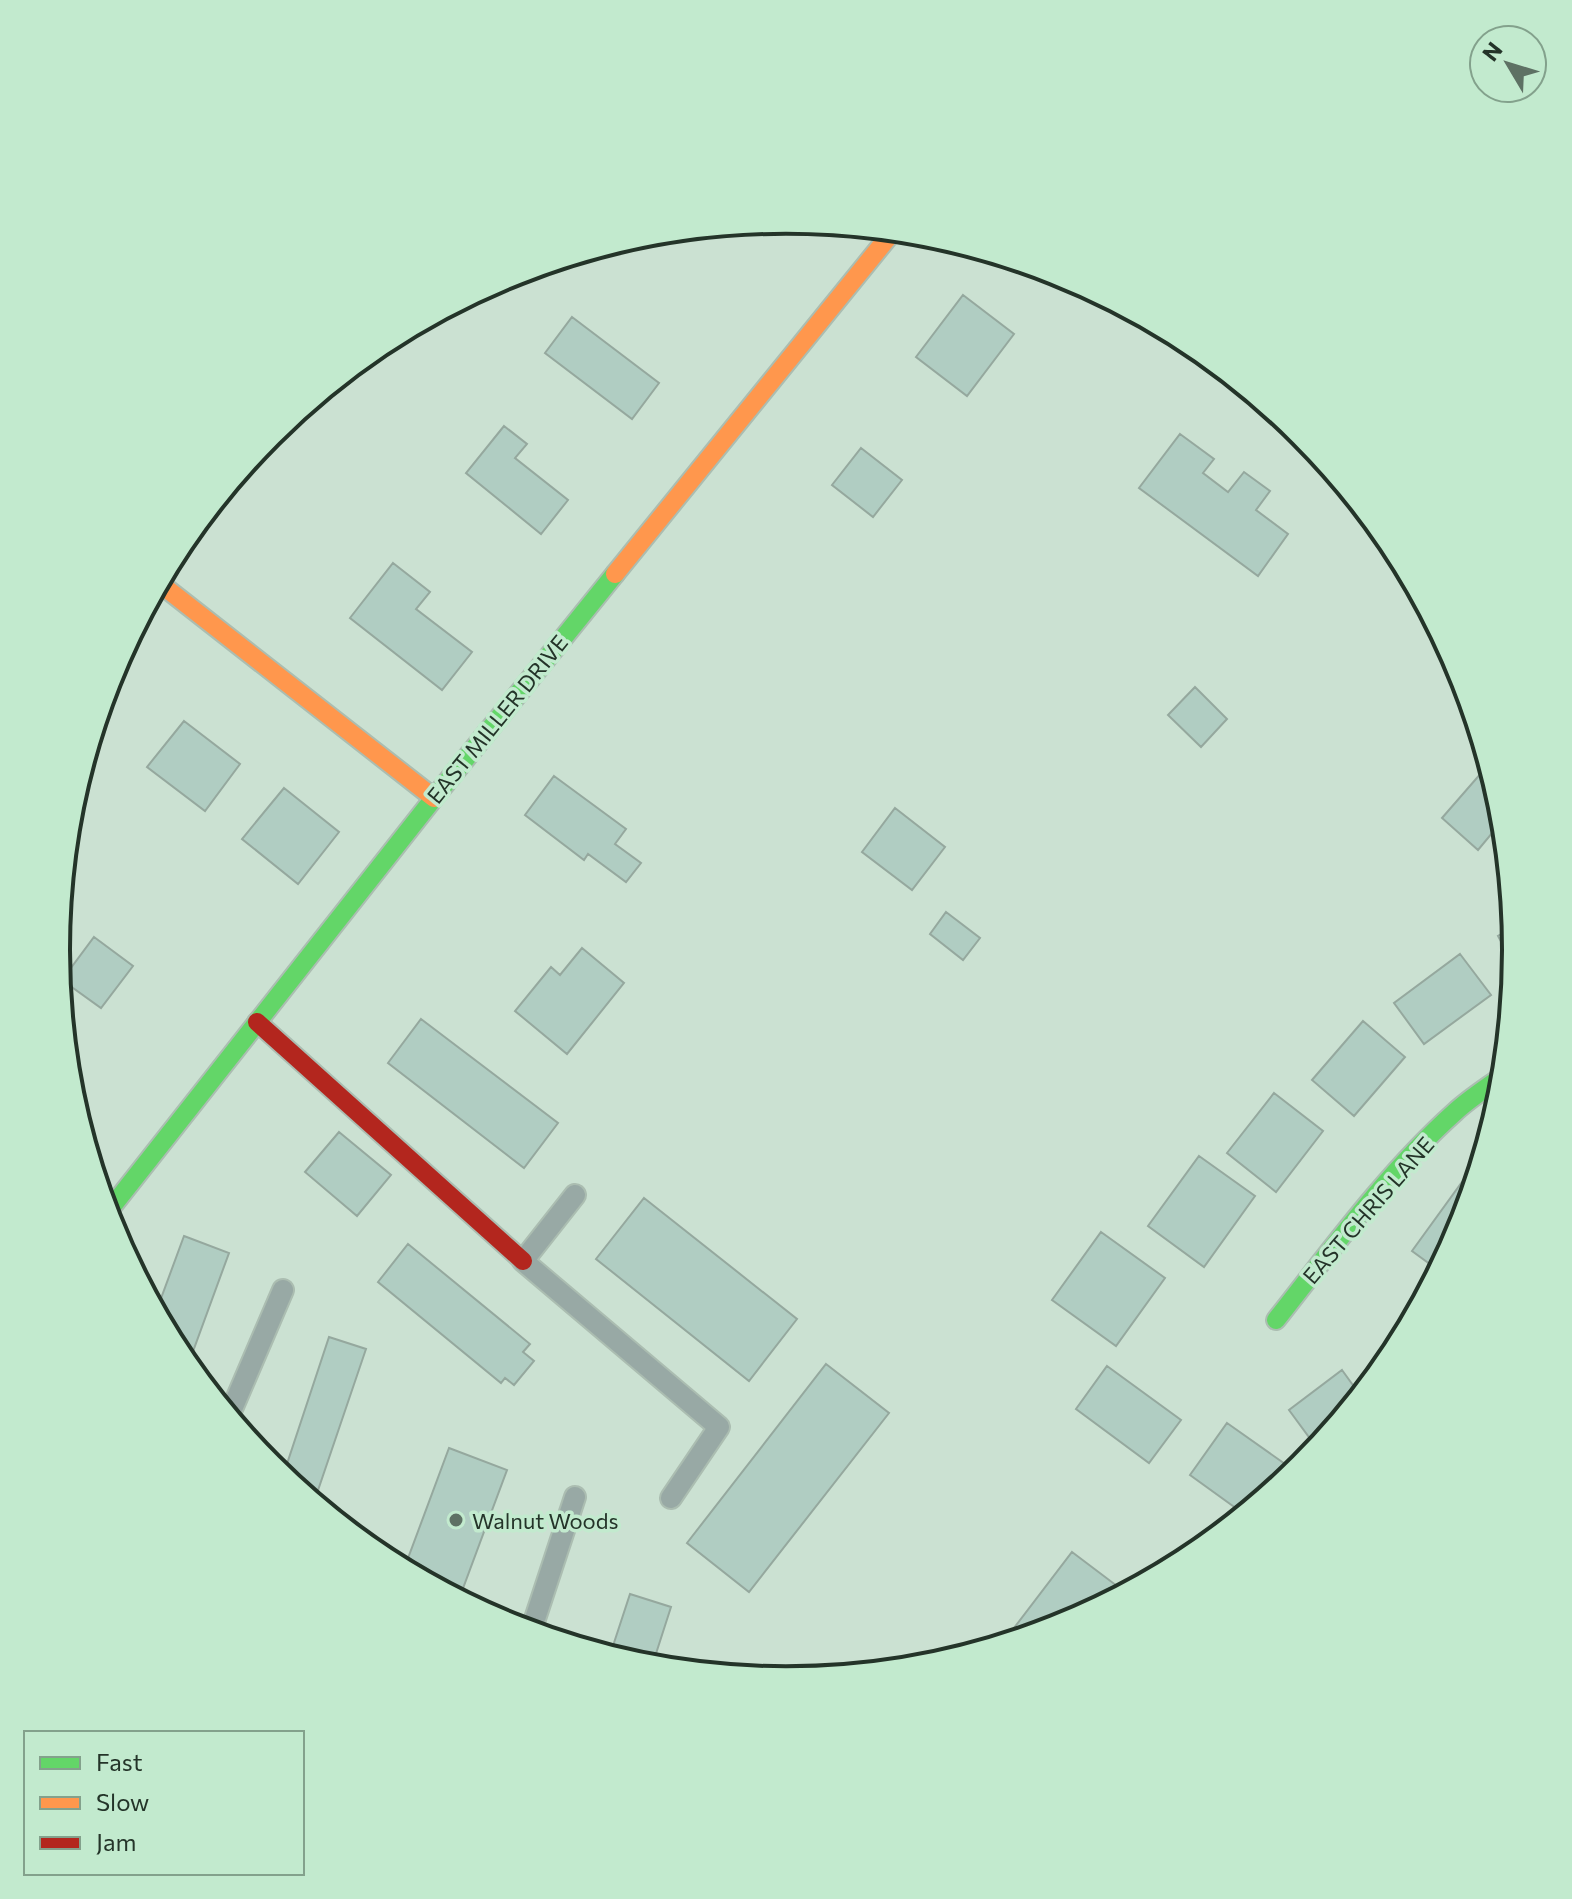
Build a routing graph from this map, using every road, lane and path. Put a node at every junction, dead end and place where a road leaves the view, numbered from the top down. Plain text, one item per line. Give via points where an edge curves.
1 (885, 241) edge
2 (167, 589) edge
3 (434, 798) junction
4 (257, 1022) junction
5 (1488, 1087) edge
6 (575, 1195) dead end
7 (116, 1201) edge
8 (523, 1261) junction
9 (283, 1290) dead end
10 (1276, 1320) dead end
11 (234, 1405) edge
12 (575, 1497) dead end
13 (671, 1498) dead end
14 (535, 1620) edge

1 - 3 street, EAST MILLER DRIVE
2 - 3 street
3 - 4 street, EAST MILLER DRIVE
4 - 7 street, EAST MILLER DRIVE
4 - 8 street
5 - 10 street, EAST CHRIS LANE via 1458,1110 1372,1198
6 - 8 lane
8 - 13 lane via 719,1427
9 - 11 lane
12 - 14 lane

